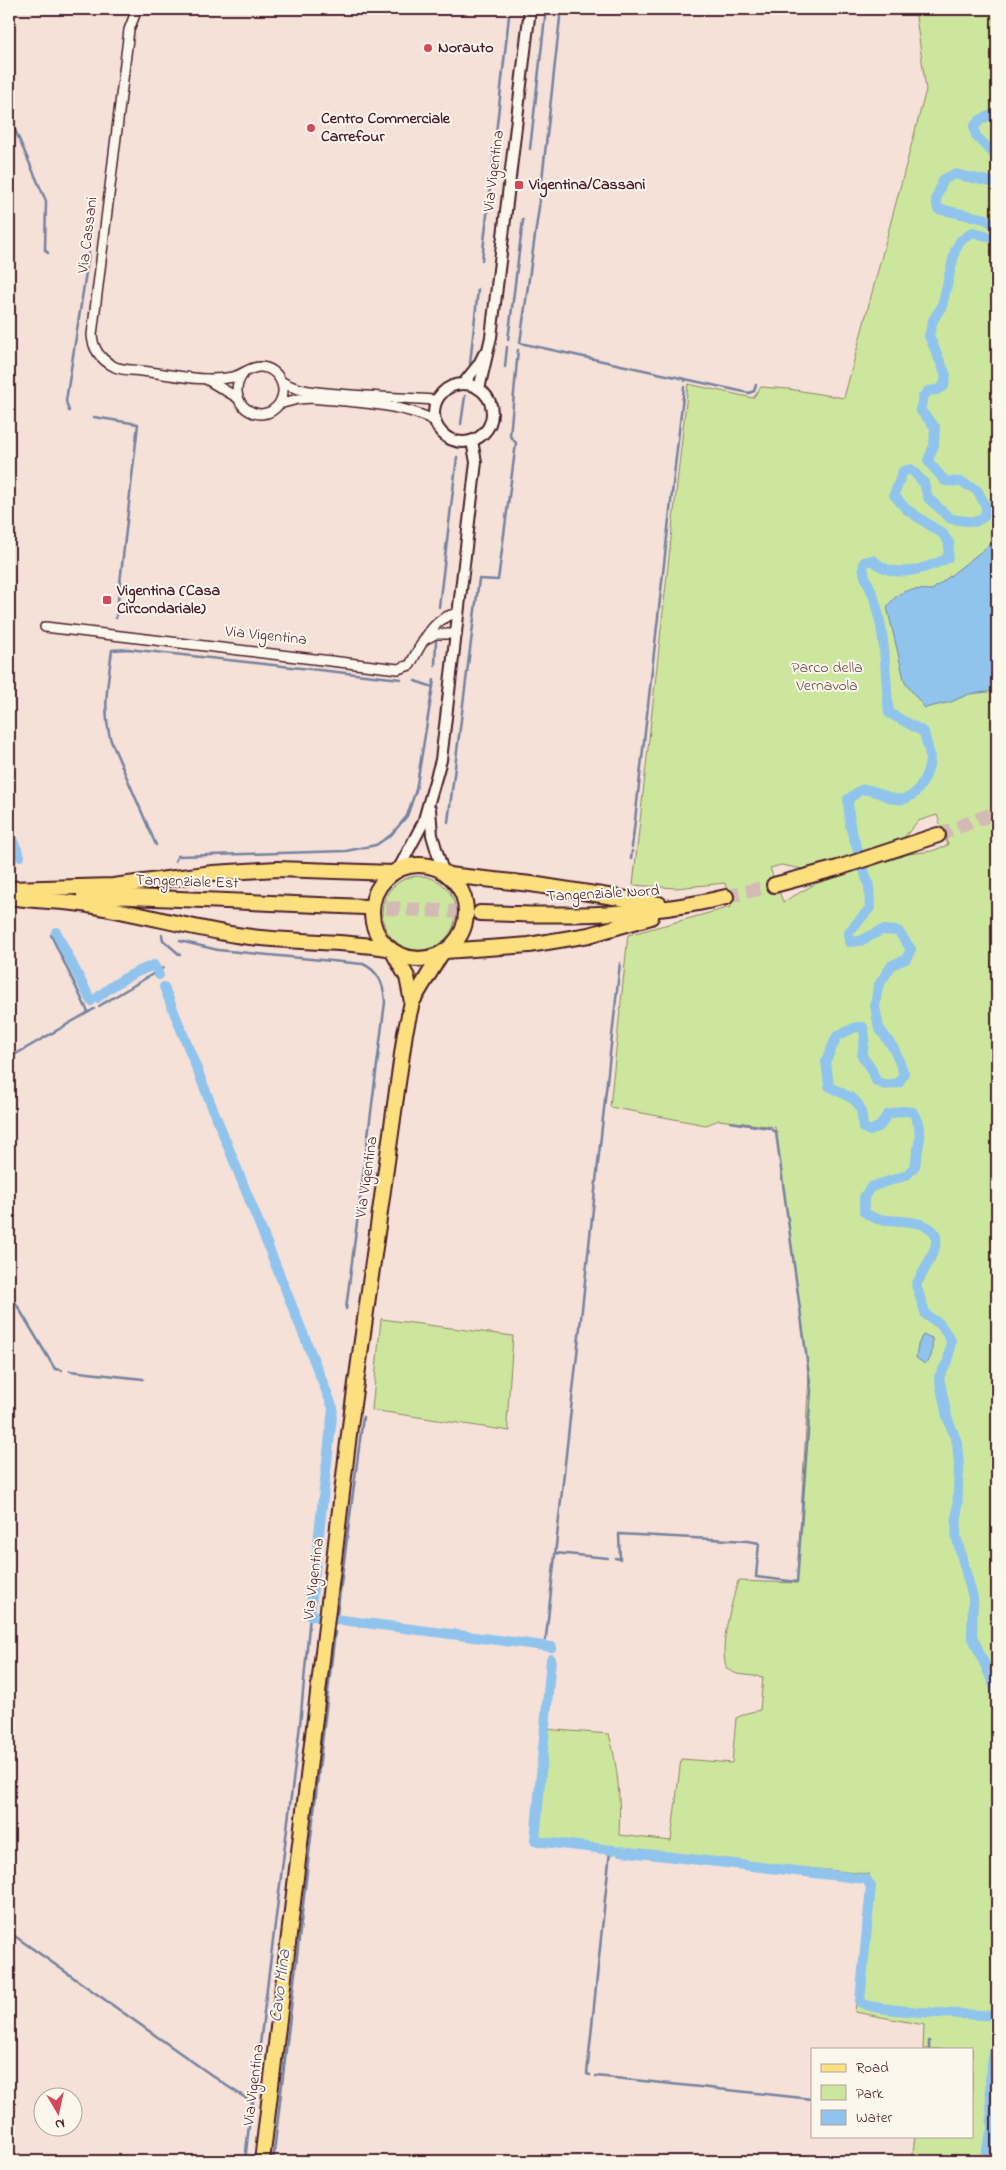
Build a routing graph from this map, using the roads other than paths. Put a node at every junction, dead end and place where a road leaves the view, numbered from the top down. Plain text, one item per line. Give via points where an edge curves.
1 (137, 9) edge
2 (530, 9) edge
3 (491, 337) junction
4 (243, 374) junction
5 (204, 379) junction
6 (282, 382) junction
7 (463, 384) junction
8 (479, 388) junction
9 (238, 398) junction
10 (437, 400) junction
11 (279, 404) junction
12 (435, 421) junction
13 (472, 441) junction
14 (459, 614) junction
15 (45, 627) dead end
16 (457, 634) junction
17 (424, 641) junction
18 (430, 804) junction
19 (938, 835) tunnel mouth
20 (396, 871) junction
21 (445, 873) junction
22 (774, 885) tunnel mouth
23 (9, 890) edge
24 (9, 897) edge
25 (726, 898) tunnel mouth
26 (365, 907) tunnel mouth
27 (687, 907) junction
28 (480, 913) tunnel mouth
29 (390, 950) junction
30 (443, 953) junction
31 (412, 1002) junction
32 (262, 2161) edge

1 - 5 street, Via Cassani via 129,30 92,345 100,357 116,368
2 - 3 street, Via Vigentina
3 - 7 street, Via Vigentina via 479,364
3 - 8 street, Via Vigentina
4 - 5 street, Via Cassani
4 - 6 street, Via Cassani via 253,368 268,368
4 - 9 street via 237,385
5 - 9 street, Via Cassani
6 - 10 street, Via Cassani via 308,390 390,399
6 - 11 street
7 - 8 street
7 - 10 street via 447,388
8 - 13 street via 491,403 492,412 487,430
9 - 11 street, Via Cassani via 246,410 260,414
10 - 12 street
11 - 12 street, Via Cassani via 298,398 312,398 402,409
12 - 13 street via 453,441
13 - 14 street, Via Vigentina via 476,462
14 - 16 street, Via Vigentina
14 - 17 street, Via Vigentina via 451,614 440,622
15 - 17 street, Via Vigentina via 398,668 410,664
16 - 17 street via 435,634
16 - 18 street, Via Vigentina via 441,760
18 - 20 street, Via Vigentina
18 - 21 street, Via Vigentina via 432,835
19 - 22 main road
20 - 21 main road via 420,865
20 - 23 main road via 277,869 213,873 113,886
20 - 29 main road, Via Vigentina via 377,890 372,903 376,931
21 - 27 main road
21 - 30 main road, Via Vigentina via 462,892 466,916 458,938
23 - 26 main road, Tangenziale Est
24 - 29 main road via 72,902 237,935 351,942
25 - 27 main road, Tangenziale Nord
27 - 28 main road, Tangenziale Nord via 612,915
27 - 30 main road via 589,935 529,945
29 - 30 main road via 419,960
29 - 31 main road, Via Vigentina via 407,977
30 - 31 main road, Via Vigentina
31 - 32 main road, Via Vigentina via 350,1426

